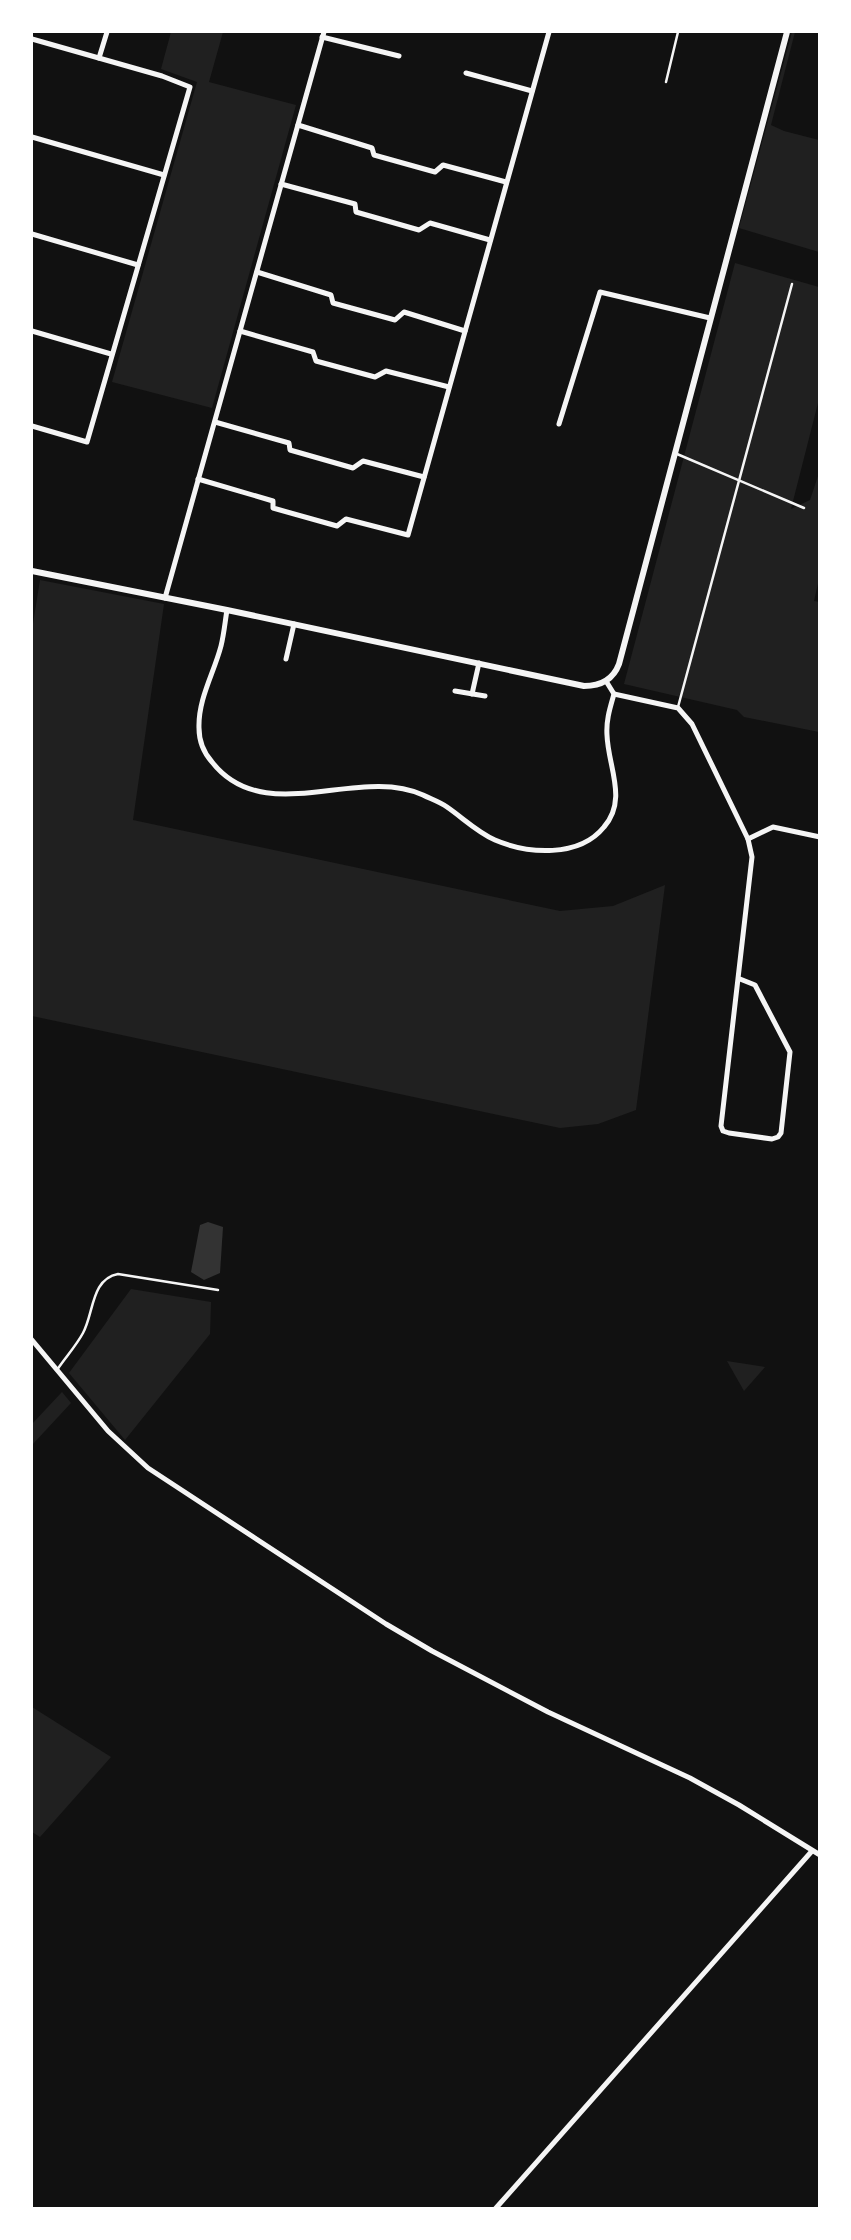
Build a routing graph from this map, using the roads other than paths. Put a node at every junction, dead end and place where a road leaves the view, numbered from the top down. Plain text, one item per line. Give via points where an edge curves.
1 (107, 32) edge
2 (548, 32) edge
3 (678, 32) edge
4 (787, 32) edge
5 (323, 34) edge
6 (32, 39) edge
7 (399, 57) dead end
8 (99, 58) junction
9 (466, 73) dead end
10 (666, 82) dead end
11 (532, 91) junction
12 (298, 125) junction
13 (32, 136) edge
14 (164, 175) junction
15 (506, 182) junction
16 (281, 184) junction
17 (32, 234) edge
18 (490, 240) junction
19 (138, 265) junction
20 (257, 272) junction
21 (792, 284) dead end
22 (710, 318) junction
23 (32, 331) edge
24 (240, 331) junction
25 (465, 331) junction
26 (111, 354) junction
27 (449, 387) junction
28 (215, 422) junction
29 (559, 424) dead end
30 (32, 426) edge
31 (674, 453) junction
32 (424, 477) junction
33 (198, 479) junction
34 (740, 480) junction
35 (804, 508) dead end
36 (32, 571) edge
37 (32, 577) edge
38 (165, 598) junction
39 (227, 610) junction
40 (294, 624) junction
41 (286, 659) dead end
42 (478, 663) junction
43 (606, 681) junction
44 (455, 691) dead end
45 (472, 694) junction
46 (614, 694) junction
47 (485, 696) dead end
48 (678, 708) junction
49 (820, 837) edge
50 (748, 839) junction
51 (740, 979) junction
52 (218, 1290) dead end
53 (32, 1340) edge
54 (56, 1371) junction
55 (812, 1851) junction
56 (820, 1855) edge
57 (496, 2208) edge

1 - 8 street
2 - 11 street
3 - 10 lane
4 - 22 street
5 - 7 street
5 - 12 street
6 - 8 street
8 - 14 street via 190,87
9 - 11 street
11 - 15 street
12 - 15 street via 423,169 435,172 443,165
12 - 16 street
13 - 14 street
14 - 19 street
15 - 18 street
16 - 18 street via 355,204 356,212 419,230 430,223
16 - 20 street
17 - 19 street
18 - 25 street
19 - 26 street
20 - 24 street
20 - 25 street via 331,295 333,303 395,320 404,312
21 - 34 lane
22 - 29 street via 600,292
22 - 31 street
23 - 26 street
24 - 27 street via 313,352 316,361 375,377 386,371
24 - 28 street
25 - 27 street
26 - 30 street via 87,442
27 - 32 street
28 - 32 street via 353,468 363,461
28 - 33 street
31 - 34 lane
31 - 43 street via 619,664
32 - 33 street via 408,535 346,519 337,526
33 - 38 street
34 - 35 lane
34 - 48 lane
36 - 37 street
36 - 38 street
38 - 39 street
39 - 40 street
39 - 46 street via 199,728 201,745 219,771 236,782 275,793 363,786 419,793 494,840 516,847 562,849 591,839 604,827 616,801 607,738
40 - 41 street
40 - 42 street
42 - 43 street via 584,686
42 - 45 street
43 - 46 street
44 - 45 street
45 - 47 street
46 - 48 street
48 - 50 street via 692,724
49 - 50 street via 773,827
50 - 51 street via 752,857
51 - 51 street via 721,1126 729,1133 772,1139 781,1133 790,1052 755,985
52 - 54 lane via 111,1275 98,1287 83,1335
53 - 54 street
54 - 55 street via 108,1431 148,1468 386,1624 548,1712 690,1778
55 - 56 street
55 - 57 street

